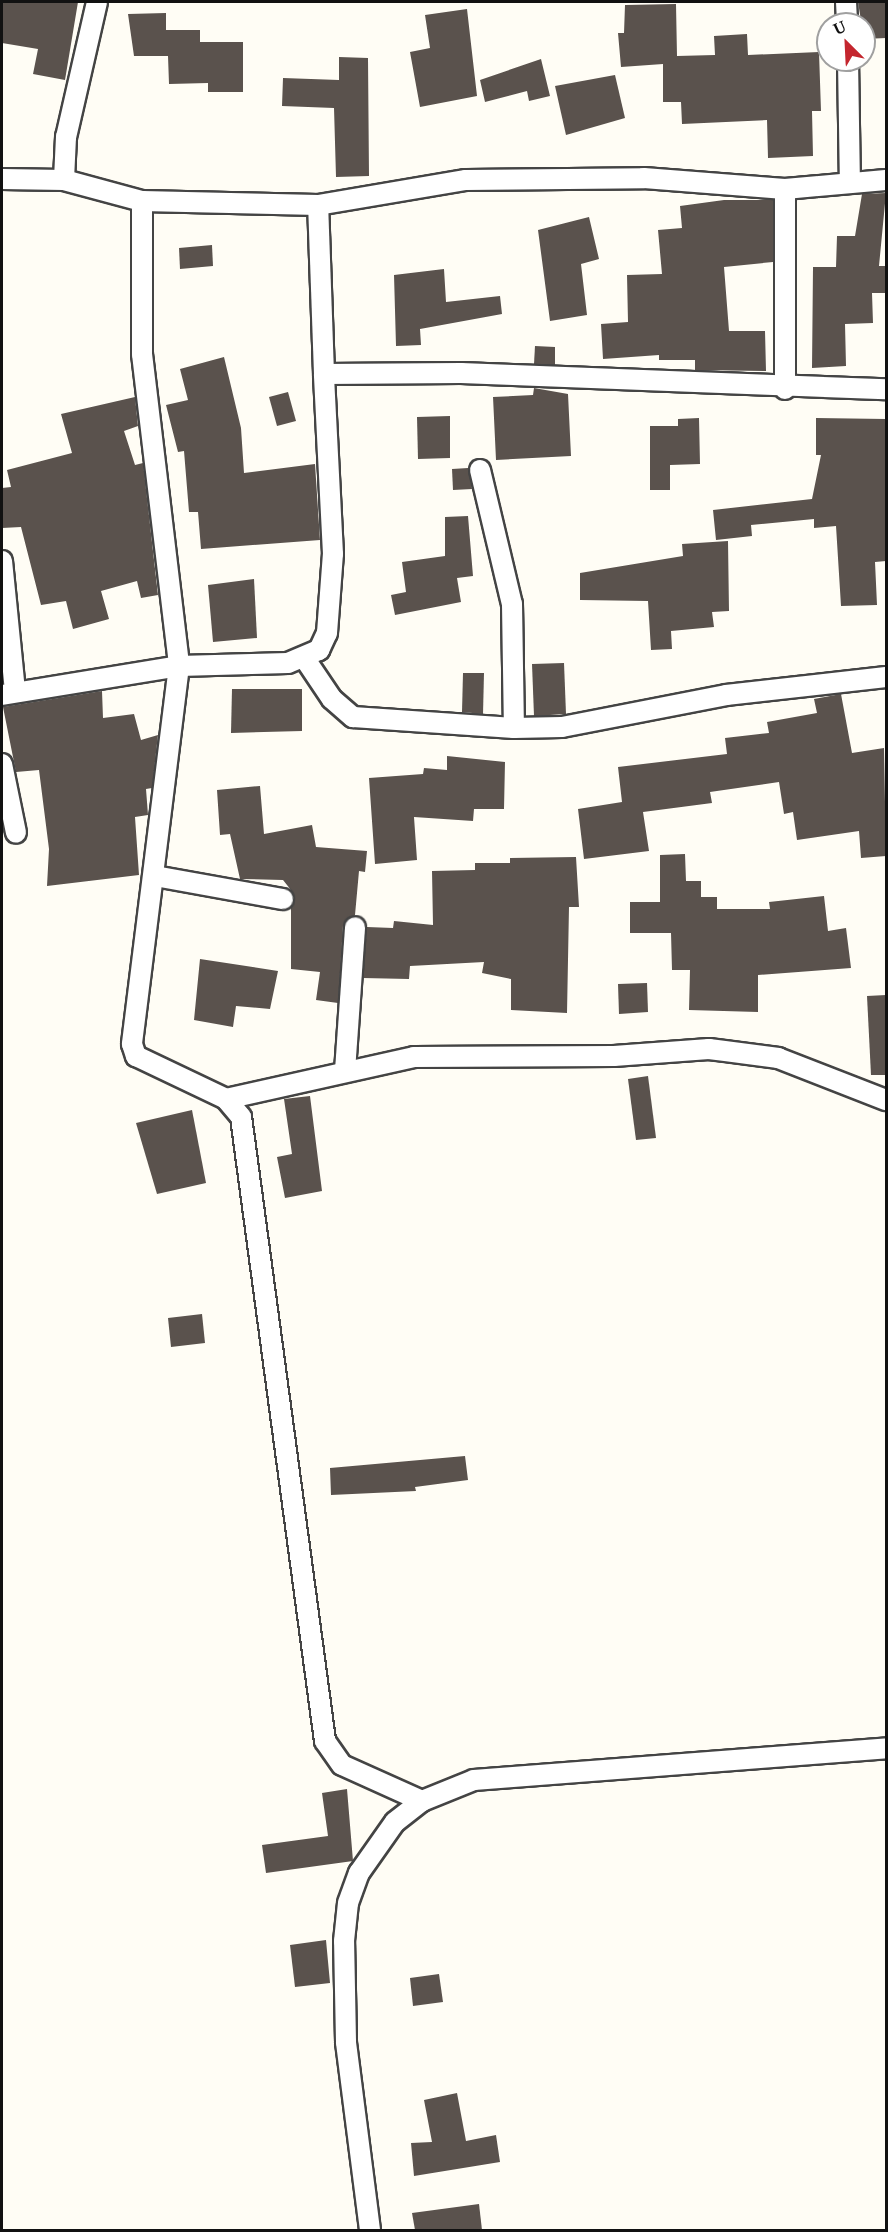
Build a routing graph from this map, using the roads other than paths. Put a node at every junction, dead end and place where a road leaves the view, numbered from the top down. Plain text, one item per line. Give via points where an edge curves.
1 (97, 2) edge
2 (848, 72) edge
3 (2, 179) edge
4 (64, 180) junction
5 (886, 180) edge
6 (850, 183) junction
7 (784, 189) junction
8 (142, 201) junction
9 (318, 205) junction
10 (324, 374) junction
11 (784, 389) junction
12 (886, 389) edge
13 (480, 470) dead end
14 (2, 561) edge
15 (305, 659) junction
16 (179, 666) junction
17 (886, 677) edge
18 (8, 693) edge
19 (514, 728) junction
20 (2, 764) edge
21 (16, 832) dead end
22 (155, 876) junction
23 (283, 899) dead end
24 (355, 927) dead end
25 (345, 1071) junction
26 (226, 1099) junction
27 (886, 1100) edge
28 (886, 1748) edge
29 (422, 1802) junction
30 (370, 2230) edge

1 - 4 street via 66,137
2 - 6 street
3 - 4 street
4 - 8 street
5 - 6 street
6 - 7 street
7 - 9 street via 644,177 466,180
7 - 11 street
8 - 9 street
8 - 16 street via 141,336
9 - 10 street
10 - 11 street via 461,373
10 - 15 street via 333,554 327,633 319,650
11 - 12 street
13 - 19 street via 512,604
14 - 18 street
15 - 16 street
15 - 19 street via 332,699 353,717
16 - 18 street
16 - 22 street
17 - 19 street via 726,694 562,727
20 - 21 street
22 - 23 street
22 - 26 street via 132,1044 136,1056 149,1064
24 - 25 street
25 - 26 street
25 - 27 street via 414,1057 614,1056 709,1049 778,1058
26 - 29 street via 237,1109 247,1138 325,1741 342,1765
28 - 29 street via 474,1780
29 - 30 street via 395,1822 375,1848 348,1904 346,2042

